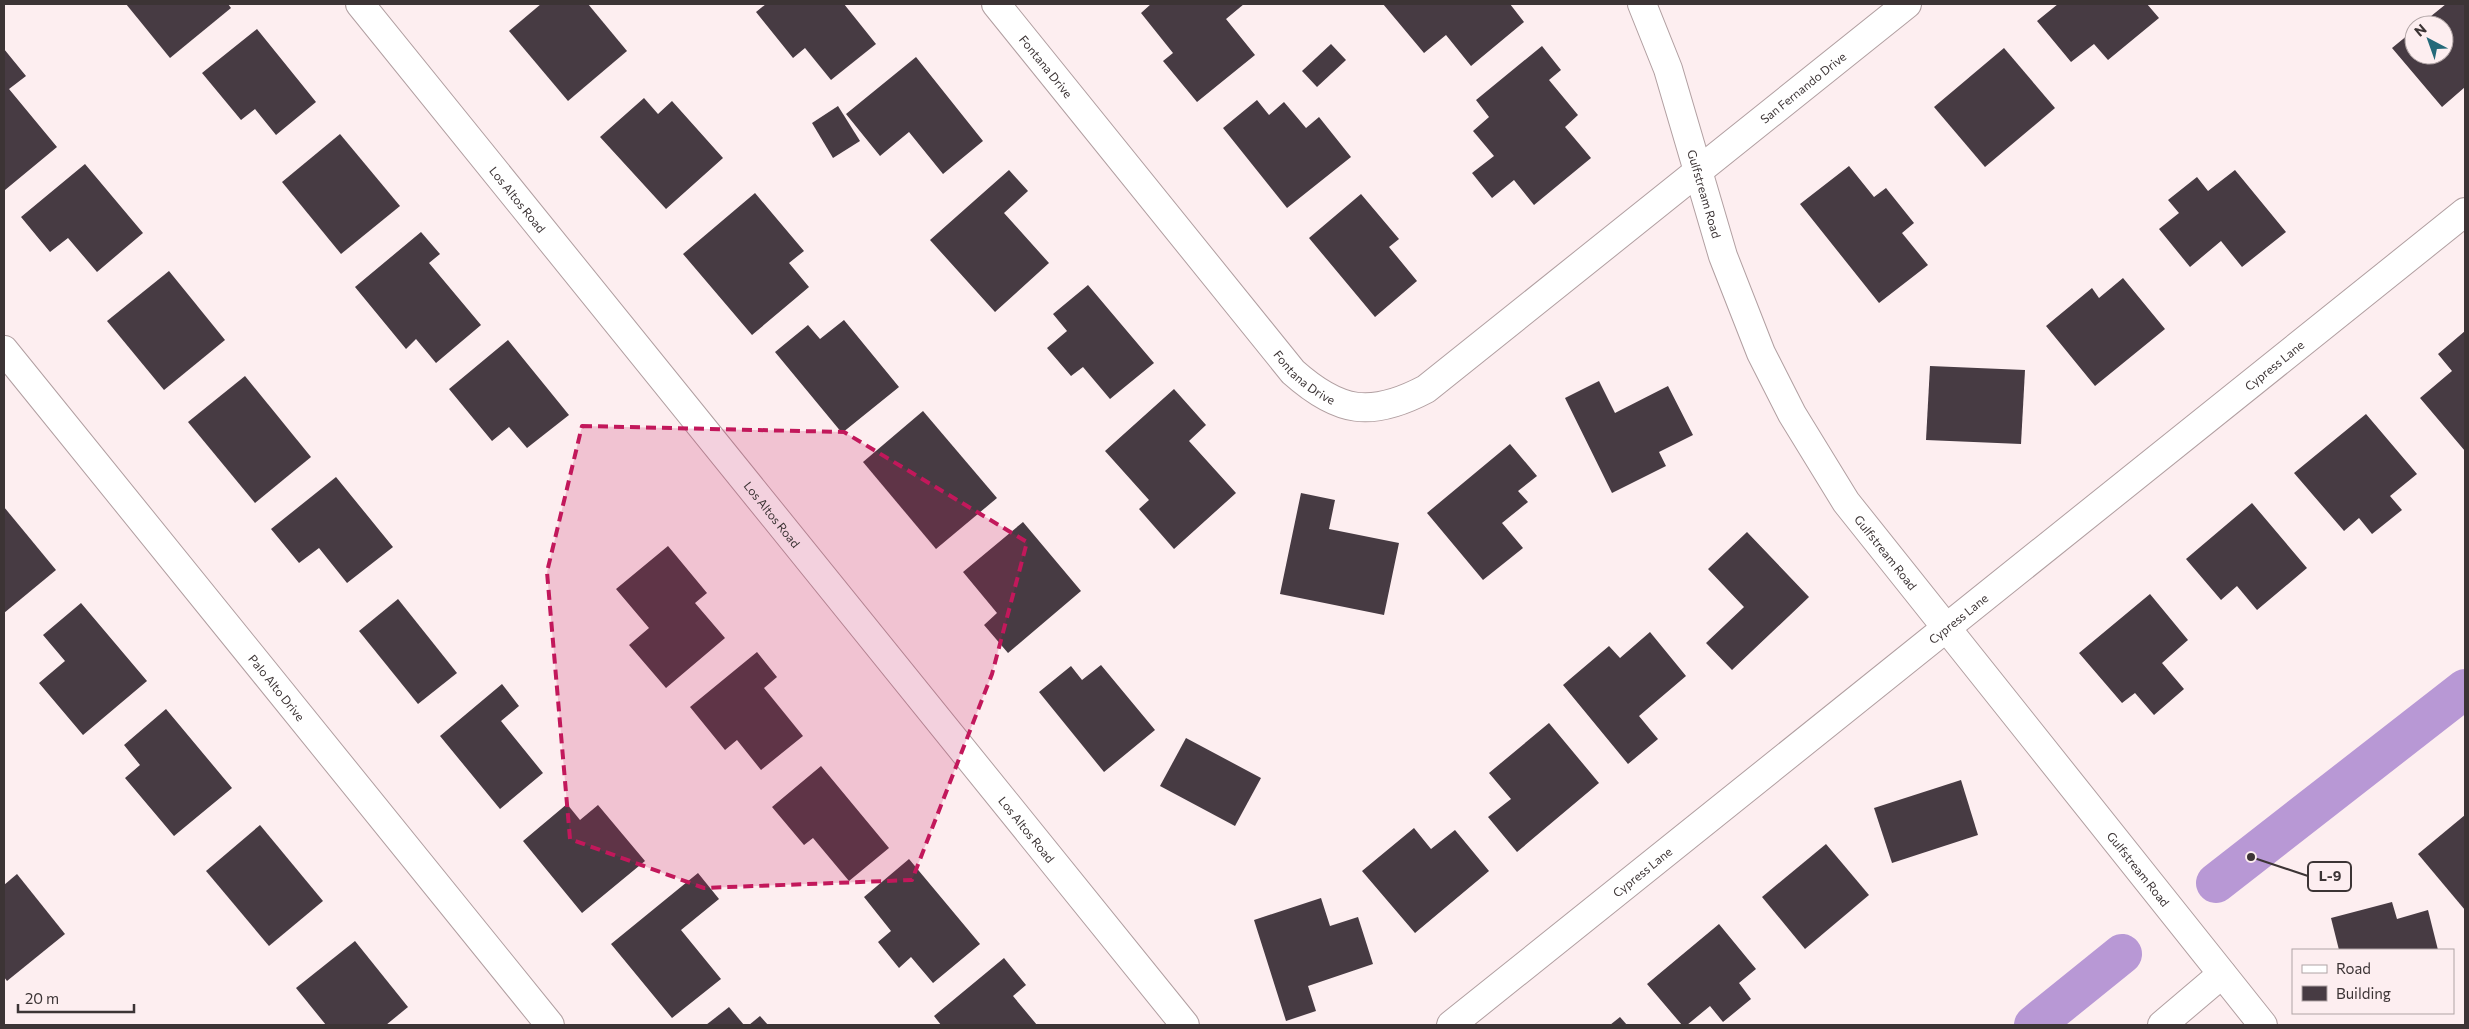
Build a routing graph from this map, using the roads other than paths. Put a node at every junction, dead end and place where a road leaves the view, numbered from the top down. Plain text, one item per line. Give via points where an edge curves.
1 (360, 4) edge
2 (996, 4) edge
3 (1642, 4) edge
4 (1908, 4) edge
5 (1700, 170) junction
6 (2465, 212) edge
7 (4, 350) edge
8 (1946, 629) junction
9 (2222, 974) junction
10 (550, 1025) edge
11 (1185, 1025) edge
12 (1451, 1025) edge
13 (2162, 1025) edge
14 (2263, 1025) edge

1 - 11 street, Los Altos Road
2 - 5 street, Fontana Drive via 1293,372 1315,392 1341,404 1370,408 1400,403 1426,389
3 - 5 street, Gulfstream Road via 1668,69
4 - 5 street, San Fernando Drive
5 - 8 street, Gulfstream Road via 1723,256 1761,352 1792,414 1846,502
6 - 8 street, Cypress Lane
7 - 10 street, Palo Alto Drive
8 - 9 street, Gulfstream Road
8 - 12 street, Cypress Lane
9 - 13 street
9 - 14 street, Gulfstream Road

